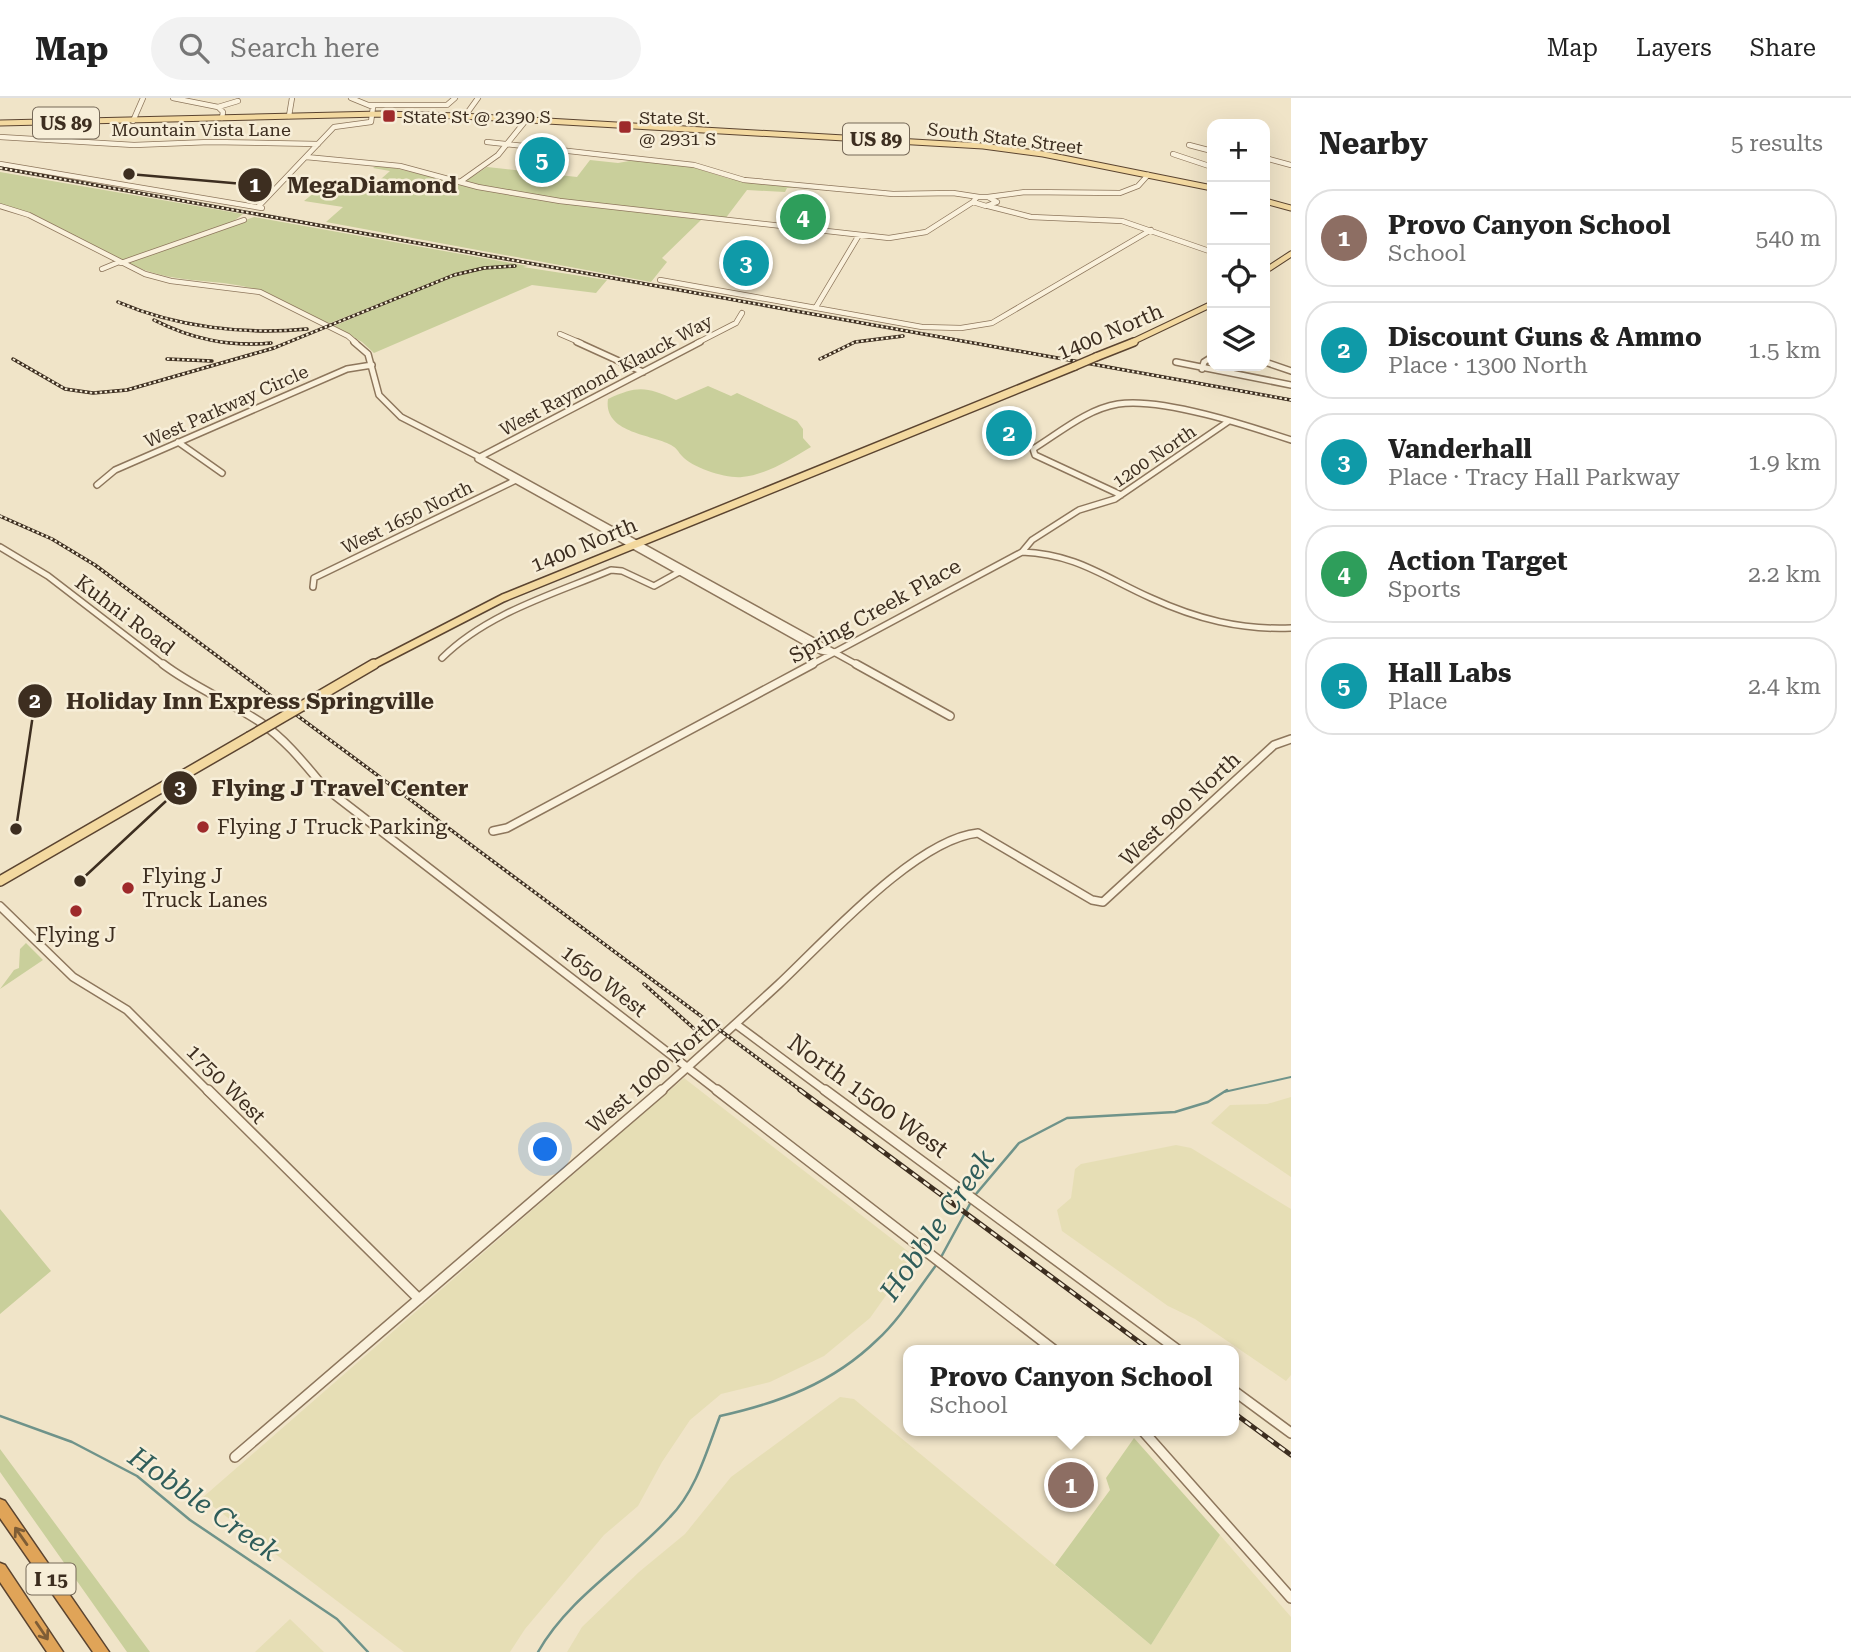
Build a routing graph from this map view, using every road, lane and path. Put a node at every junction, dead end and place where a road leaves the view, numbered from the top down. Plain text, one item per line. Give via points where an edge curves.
1 (143, 98) edge
2 (173, 98) edge
3 (292, 98) edge
4 (351, 98) edge
5 (455, 98) edge
6 (478, 98) edge
7 (237, 101) dead end
8 (369, 105) junction
9 (218, 107) junction
10 (373, 114) junction
11 (289, 116) junction
12 (465, 116) junction
13 (222, 118) junction
14 (527, 119) junction
15 (133, 121) junction
16 (0, 123) edge
17 (0, 136) edge
18 (487, 142) dead end
19 (318, 144) junction
20 (509, 145) junction
21 (1189, 145) dead end
22 (1207, 150) edge
23 (1173, 155) dead end
24 (306, 157) junction
25 (1270, 159) edge
26 (0, 164) edge
27 (1207, 165) edge
28 (1291, 165) edge
29 (1148, 175) junction
30 (460, 182) junction
31 (1207, 187) edge
32 (962, 194) junction
33 (1008, 194) junction
34 (979, 197) junction
35 (988, 197) junction
36 (973, 201) junction
37 (997, 202) junction
38 (1270, 202) edge
39 (0, 206) edge
40 (986, 206) junction
41 (1291, 208) edge
42 (964, 210) junction
43 (1012, 212) junction
44 (244, 220) dead end
45 (1151, 230) junction
46 (859, 235) junction
47 (1207, 249) edge
48 (1291, 254) edge
49 (120, 263) junction
50 (102, 268) dead end
51 (1270, 268) edge
52 (660, 280) dead end
53 (816, 307) junction
54 (1207, 307) edge
55 (743, 313) dead end
56 (560, 334) dead end
57 (1207, 361) edge
58 (1176, 362) dead end
59 (1270, 364) edge
60 (372, 365) junction
61 (1202, 369) junction
62 (1291, 371) edge
63 (643, 372) junction
64 (1291, 386) edge
65 (1229, 421) junction
66 (1291, 440) edge
67 (178, 442) junction
68 (477, 458) junction
69 (222, 473) dead end
70 (517, 480) junction
71 (97, 485) dead end
72 (1122, 495) junction
73 (634, 544) junction
74 (0, 547) edge
75 (1022, 552) junction
76 (681, 571) junction
77 (313, 587) dead end
78 (1291, 628) edge
79 (833, 653) junction
80 (442, 658) dead end
81 (950, 716) dead end
82 (268, 727) joint
83 (249, 737) joint
84 (1291, 739) edge
85 (493, 831) dead end
86 (967, 832) joint
87 (0, 881) edge
88 (0, 906) edge
89 (737, 1025) junction
90 (687, 1068) junction
91 (419, 1299) junction
92 (1047, 1345) edge
93 (1171, 1345) edge
94 (1239, 1395) edge
95 (1291, 1433) edge
96 (1147, 1436) edge
97 (235, 1457) dead end
98 (0, 1506) edge
99 (0, 1570) edge
100 (1291, 1598) edge
101 (56, 1652) edge
102 (102, 1652) edge

1 - 15 street
2 - 9 street
3 - 11 street
4 - 8 street
5 - 8 street via 450,104
6 - 12 street
7 - 9 street
8 - 10 street
9 - 13 street
10 - 11 main road, US 89
10 - 12 main road, US 89
10 - 19 street via 366,124 337,125
11 - 13 main road, US 89
12 - 14 main road, US 89
13 - 15 main road, US 89
14 - 20 street
14 - 29 main road, South State Street / US 89 via 955,143 1043,154
15 - 16 main road, US 89
17 - 19 street, Mountain Vista Lane via 134,145
18 - 20 street
19 - 24 street
20 - 30 street
20 - 32 street via 694,165 744,180 903,194
21 - 22 street
23 - 27 street
24 - 26 street via 260,208
24 - 30 street via 384,163
25 - 28 street
29 - 31 main road, US 89
29 - 33 street via 1138,187 1120,193
30 - 46 street via 560,201
32 - 34 street
32 - 36 street
33 - 35 street
33 - 37 street
34 - 35 street
34 - 36 street
35 - 37 street
36 - 40 street
36 - 42 street
37 - 40 street
37 - 43 street
38 - 41 main road
39 - 49 street via 29,215
40 - 42 street
40 - 43 street
42 - 46 street via 917,236
43 - 45 street via 1048,219 1116,220
44 - 49 street
45 - 47 street
45 - 53 street via 1004,316 976,327 945,329
46 - 53 street
48 - 51 main road
49 - 50 street
49 - 60 street via 165,280 266,294 348,336 370,356
52 - 53 street
54 - 73 main road, 1400 North, bridge via 1096,358
55 - 63 street, West Raymond Klauck Way via 737,323
56 - 63 street
57 - 61 street
58 - 61 street
59 - 62 street
60 - 67 street, West Parkway Circle via 347,369
60 - 68 street via 378,392 390,408
61 - 64 street
63 - 68 street, West Raymond Klauck Way
65 - 66 street
65 - 72 street, 1200 North
65 - 72 street via 1122,402 1032,451
67 - 69 street
67 - 71 street, West Parkway Circle via 104,476
68 - 70 street
70 - 73 street
70 - 77 street, West 1650 North via 314,578
72 - 75 street, 1200 North via 1079,510 1032,540
73 - 76 street
73 - 83 main road, 1400 North, bridge via 475,611
74 - 82 street, Kuhni Road via 48,576 181,678
75 - 78 street via 1070,558 1221,626
75 - 79 street, Spring Creek Place
76 - 79 street via 821,651
76 - 80 street via 654,586 611,570 483,628
79 - 81 street
79 - 85 street, Spring Creek Place via 507,828
82 - 90 street, 1650 West via 289,744 324,787
83 - 87 main road, 1400 North
84 - 86 street, West 900 North via 1280,741 1103,902 1092,900 987,836
86 - 89 street, West 1000 North via 896,876
88 - 91 street, 1750 West via 73,978 127,1010
89 - 90 street, West 1000 North
89 - 93 street, North 1500 West
90 - 91 street, West 1000 North
90 - 92 street, 1650 West
91 - 97 street, West 1000 North
94 - 95 street
96 - 100 street
102 -> 98 highway, I 15
99 -> 101 highway, I 15

